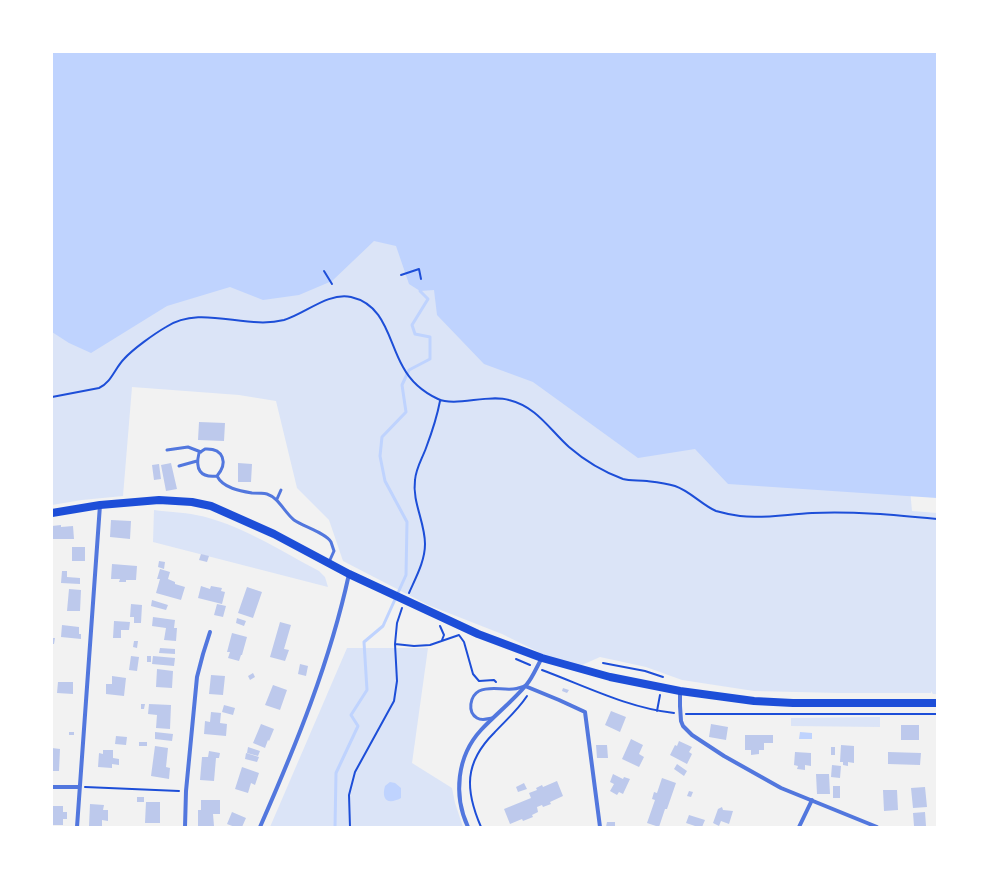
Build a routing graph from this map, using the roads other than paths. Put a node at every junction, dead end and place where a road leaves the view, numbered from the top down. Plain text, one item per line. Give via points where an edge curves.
1 (167, 450) dead end
2 (201, 452) junction
3 (197, 461) junction
4 (179, 466) dead end
5 (217, 476) junction
6 (281, 490) dead end
7 (277, 499) junction
8 (100, 505) junction
9 (52, 513) edge
10 (328, 563) junction
11 (349, 574) junction
12 (210, 632) dead end
13 (542, 658) junction
14 (525, 686) junction
15 (680, 691) junction
16 (937, 703) edge
17 (494, 718) junction
18 (52, 787) edge
19 (79, 787) junction
20 (812, 800) junction
21 (77, 827) edge
22 (185, 827) edge
23 (260, 827) edge
24 (468, 827) edge
25 (600, 827) edge
26 (799, 827) edge
27 (877, 827) edge

1 - 2 lane via 188,446
2 - 3 lane
2 - 5 lane via 212,449 222,457 223,464
3 - 4 lane
3 - 5 lane via 203,474 208,477
5 - 7 lane via 220,482 231,488 268,494
6 - 7 lane
7 - 10 lane via 284,511 294,520 330,541 334,551
8 - 9 main road
8 - 10 main road via 159,500 211,506 274,534
8 - 19 street
10 - 11 main road
11 - 13 main road via 478,634
11 - 23 street via 333,640 316,690
12 - 22 street via 197,678
13 - 14 street
13 - 15 main road via 610,677
14 - 17 street
14 - 17 lane via 512,689 484,689 476,692 471,710 474,715 483,720
14 - 25 street via 585,712
15 - 16 main road via 793,704
15 - 20 street via 681,721 692,735 781,788
17 - 24 street via 474,739 459,776 459,793
18 - 19 street
19 - 21 street
20 - 26 street
20 - 27 street

